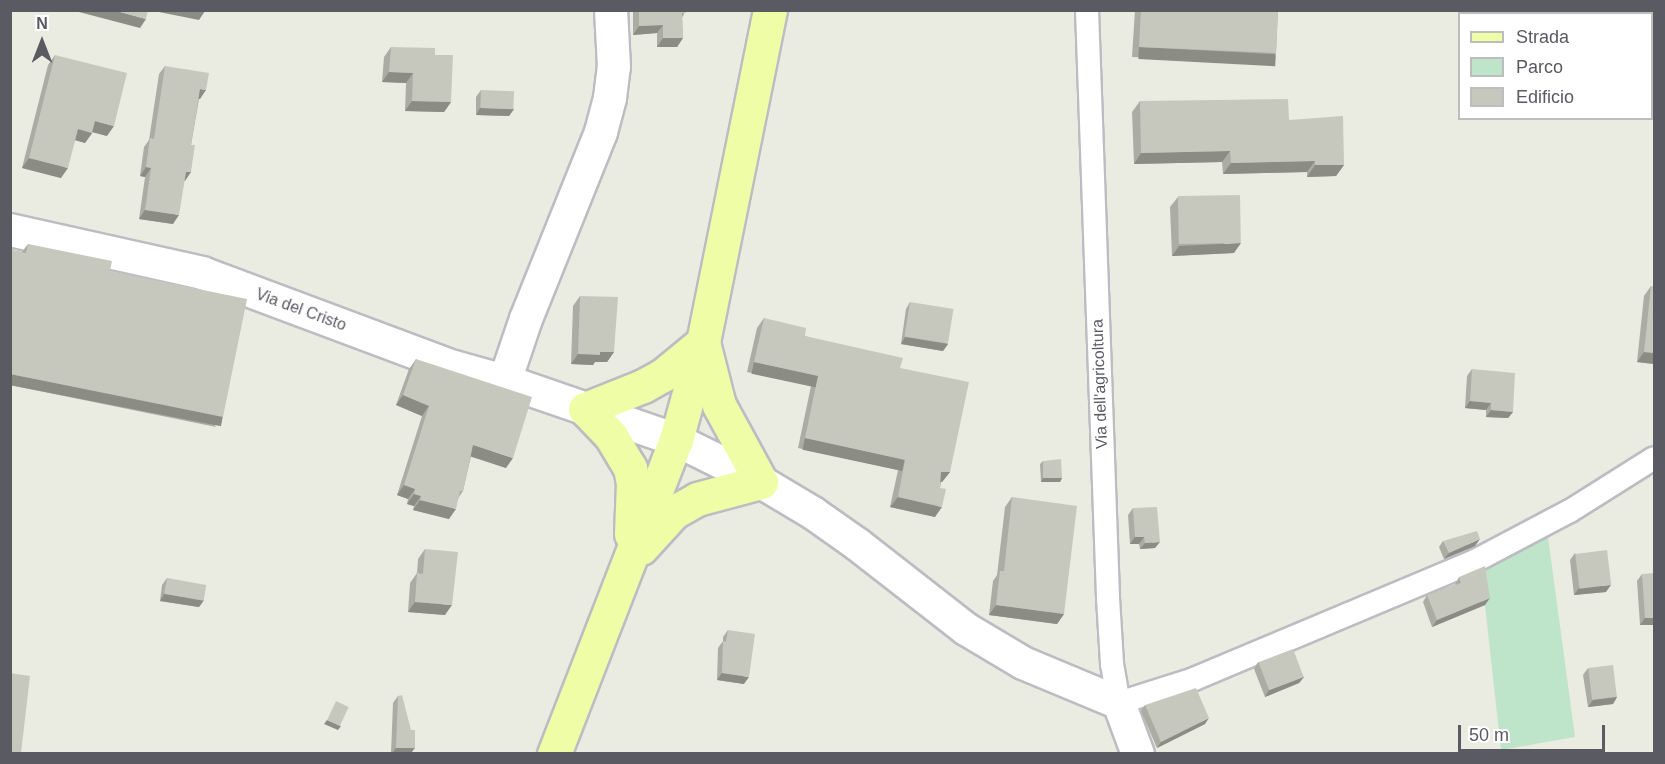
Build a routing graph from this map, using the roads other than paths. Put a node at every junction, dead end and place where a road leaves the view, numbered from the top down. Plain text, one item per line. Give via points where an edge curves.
1 (611, 10) edge
2 (770, 10) edge
3 (1087, 10) edge
4 (10, 230) edge
5 (703, 342) junction
6 (505, 381) junction
7 (585, 409) junction
8 (676, 440) junction
9 (1654, 458) edge
10 (761, 482) junction
11 (630, 560) junction
12 (1119, 703) junction
13 (554, 753) edge
14 (1138, 753) edge

1 - 6 street via 614,67 601,132
2 - 5 main road
3 - 12 street, Via dell'agricoltura via 1108,598
4 - 6 street, Via del Cristo via 202,273 454,367
5 - 7 main road via 663,375
5 - 8 main road
5 - 10 main road via 719,405
6 - 7 street, Via del Cristo
7 - 8 street, Via del Cristo
7 - 11 main road via 611,436 630,468
8 - 10 street, Via del Cristo
8 - 11 main road
9 - 12 street via 1570,511 1475,561 1194,679
10 - 11 main road via 697,499 674,512
10 - 12 street, Via del Cristo via 857,544 966,629 1023,663
11 - 13 main road
12 - 14 street, Via dell'agricoltura

